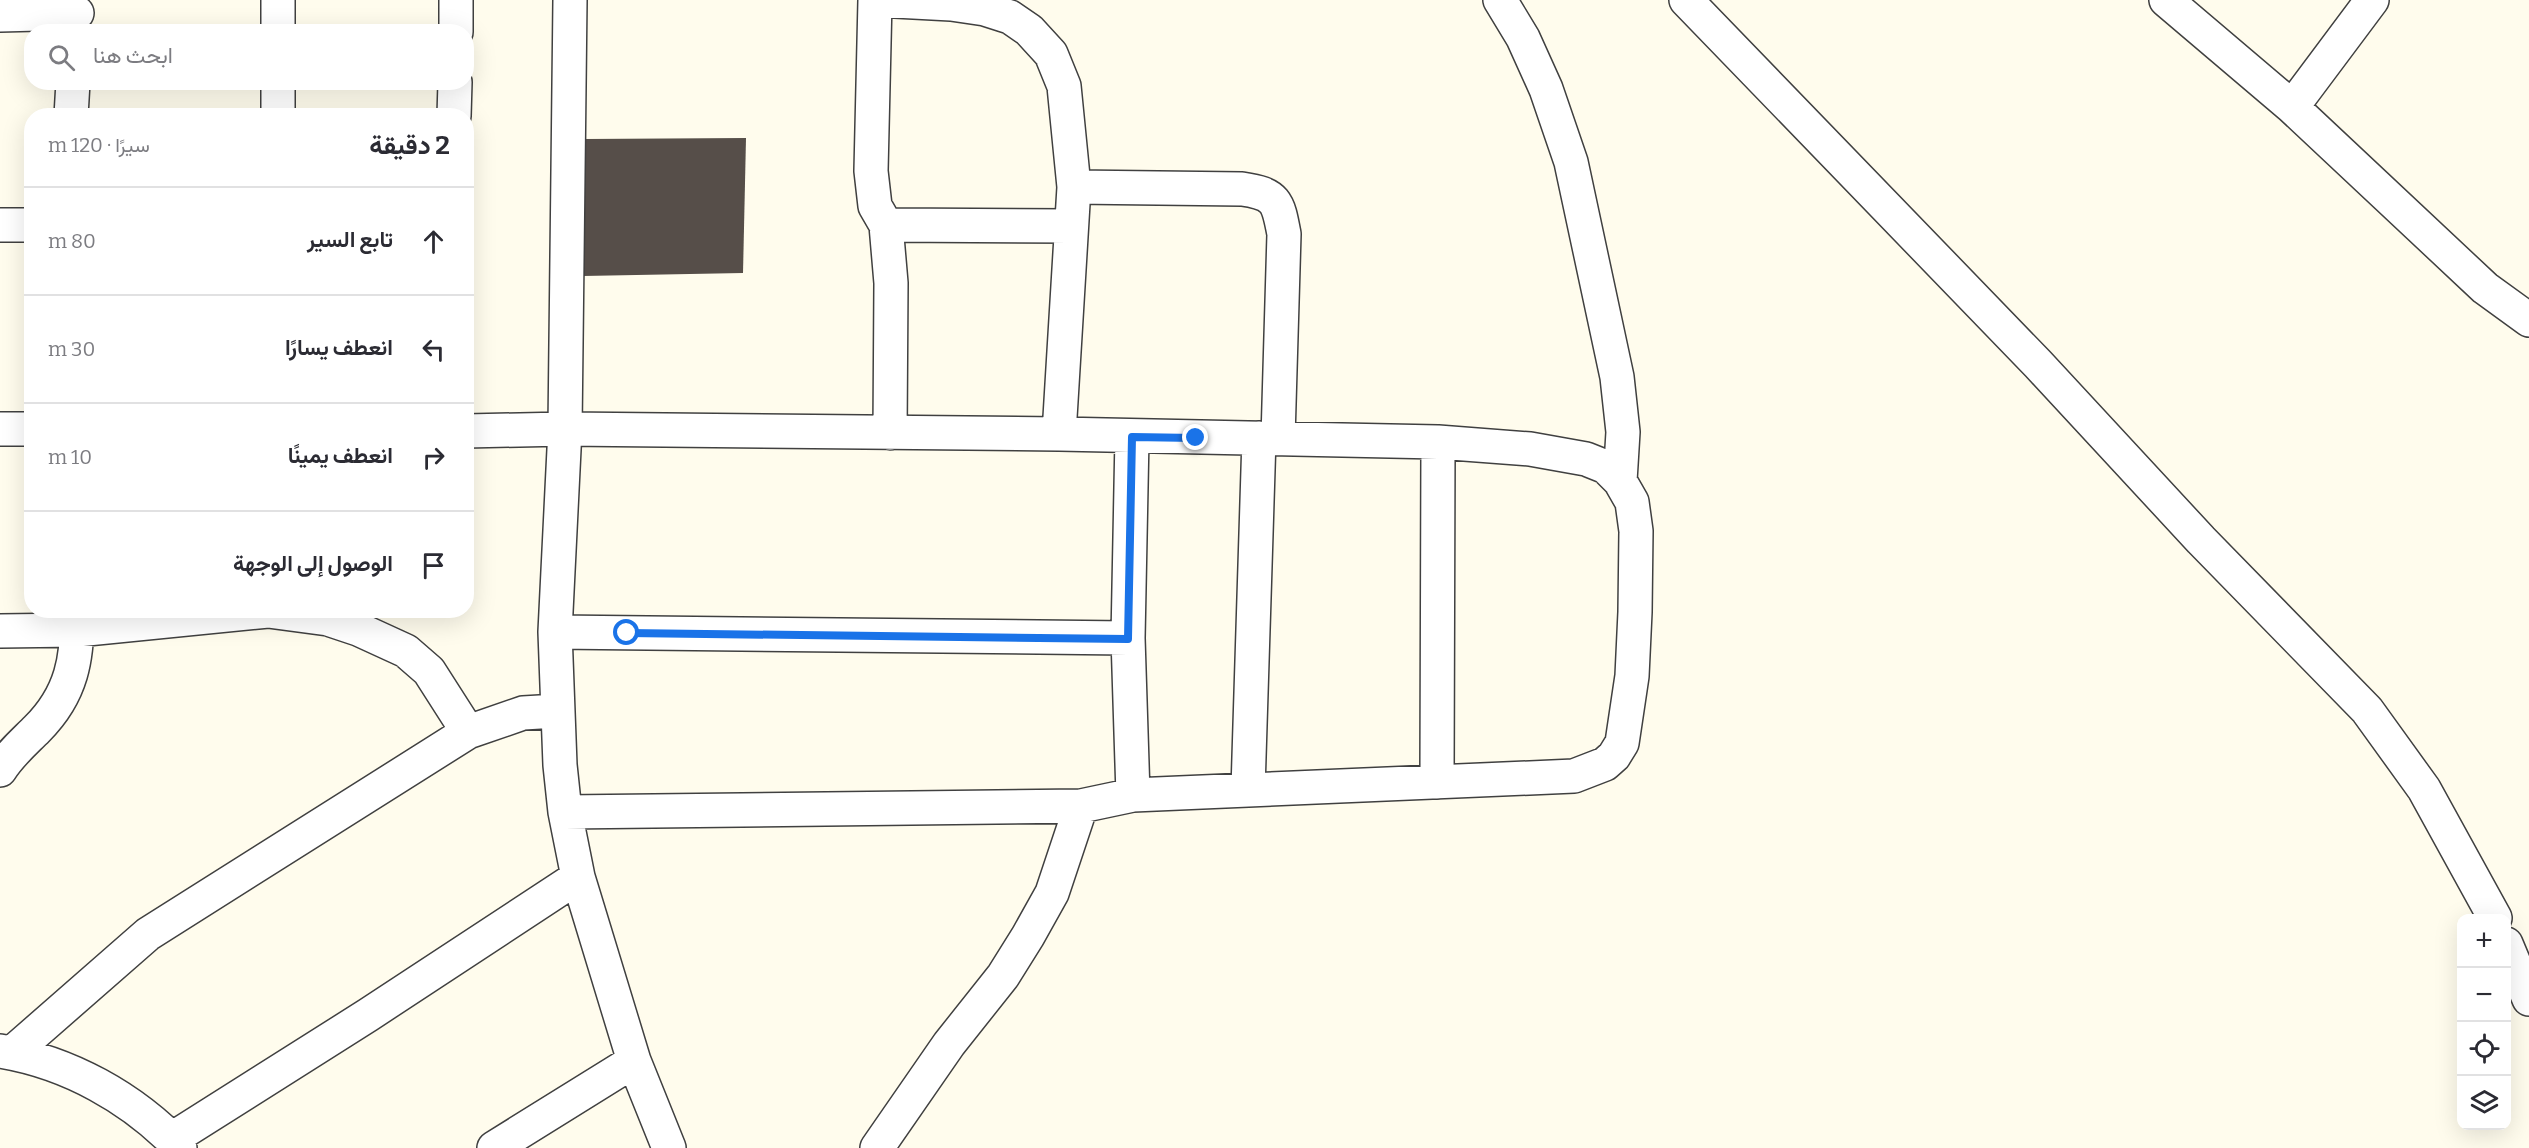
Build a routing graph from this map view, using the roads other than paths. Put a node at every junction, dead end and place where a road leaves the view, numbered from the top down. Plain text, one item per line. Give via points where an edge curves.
1 (278, 0) edge
2 (456, 0) edge
3 (570, 0) edge
4 (875, 0) edge
5 (1500, 0) edge
6 (1686, 0) edge
7 (2166, 0) edge
8 (2372, 0) edge
9 (1010, 8) edge
10 (0, 15) edge
11 (77, 15) edge
12 (278, 24) edge
13 (456, 24) edge
14 (73, 90) edge
15 (278, 90) edge
16 (455, 90) edge
17 (2292, 107) junction
18 (71, 108) edge
19 (278, 108) edge
20 (454, 108) edge
21 (1074, 187) junction
22 (0, 225) edge
23 (24, 225) edge
24 (886, 225) junction
25 (1071, 226) junction
26 (2529, 320) edge
27 (0, 429) edge
28 (24, 429) edge
29 (565, 429) junction
30 (474, 431) edge
31 (890, 433) junction
32 (1059, 434) junction
33 (1132, 437) junction
34 (1268, 438) junction
35 (1438, 442) junction
36 (1620, 481) junction
37 (119, 618) edge
38 (320, 618) edge
39 (77, 620) edge
40 (0, 631) edge
41 (555, 632) junction
42 (1128, 639) junction
43 (557, 711) junction
44 (468, 732) junction
45 (0, 770) edge
46 (1437, 782) junction
47 (1248, 789) junction
48 (1133, 795) junction
49 (1081, 806) junction
50 (565, 812) junction
51 (578, 876) junction
52 (2493, 914) edge
53 (2511, 956) edge
54 (2529, 999) edge
55 (6, 1052) edge
56 (634, 1060) junction
57 (176, 1144) edge
58 (494, 1148) edge
59 (669, 1148) edge
60 (877, 1148) edge

1 - 12 street
2 - 13 street
3 - 29 street
4 - 9 street
4 - 24 street via 871,171 875,207
5 - 36 street via 1546,89 1570,162 1617,377 1623,432
6 - 52 street via 2367,710 2424,789
7 - 17 street
8 - 17 street
9 - 21 street via 1050,54 1064,86
10 - 11 street
14 - 18 street
15 - 19 street
16 - 20 street
17 - 26 street via 2486,288
21 - 25 street
21 - 34 street via 1242,189 1264,193 1275,200 1284,234
22 - 23 street
24 - 25 street
24 - 31 street via 891,295
25 - 32 street
27 - 28 street
29 - 30 street
29 - 31 street
29 - 41 street
31 - 32 street
32 - 33 street
33 - 34 street
33 - 42 street
34 - 35 street
34 - 47 street
35 - 36 street via 1530,449 1586,459 1606,466
35 - 46 street
36 - 46 street via 1632,501 1636,531 1632,676 1622,743 1605,764 1574,776
37 - 39 street
38 - 44 street via 358,629 406,651 429,671
39 - 40 street
39 - 45 street via 74,657 64,695
41 - 42 street
41 - 43 street
42 - 48 street
43 - 44 street via 523,713
43 - 50 street
44 - 55 street via 148,934
46 - 47 street
47 - 48 street
48 - 49 street
49 - 50 street
49 - 60 street via 1052,893 1028,936
50 - 51 street
51 - 56 street
51 - 57 street
53 - 54 street
55 - 57 street via 60,1066 97,1084
56 - 58 street
56 - 59 street

